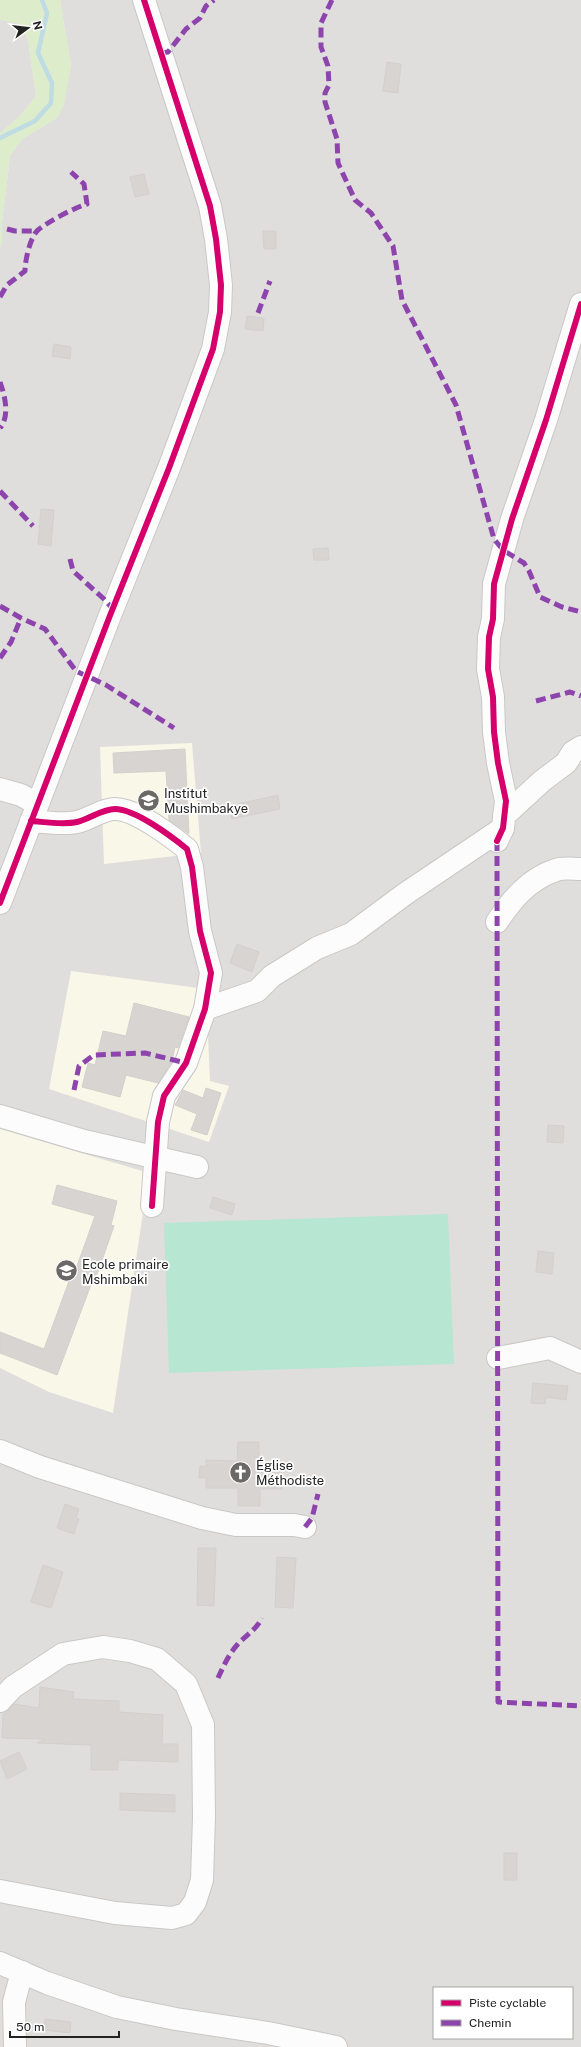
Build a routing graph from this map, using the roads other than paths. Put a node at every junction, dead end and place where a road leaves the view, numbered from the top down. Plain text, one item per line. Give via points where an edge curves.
1 (144, 0) edge
2 (581, 304) edge
3 (581, 747) edge
4 (0, 789) edge
5 (34, 812) junction
6 (501, 828) junction
7 (581, 869) edge
8 (0, 903) edge
9 (497, 922) dead end
10 (205, 1009) junction
11 (0, 1116) edge
12 (156, 1158) junction
13 (198, 1167) dead end
14 (152, 1206) dead end
15 (498, 1358) dead end
16 (581, 1362) edge
17 (0, 1451) edge
18 (305, 1527) dead end
19 (0, 1701) edge
20 (0, 1891) edge
21 (0, 1963) edge
22 (22, 1972) junction
23 (268, 2040) edge
24 (15, 2047) edge
25 (336, 2047) edge

1 - 5 street via 210,206 221,285 220,312 214,344 198,390
2 - 6 street via 546,420 512,519 494,584 488,669 493,697 498,763 506,801
3 - 6 street via 573,752 566,763 542,781
4 - 5 street via 21,795
5 - 8 street
5 - 10 street via 76,823 106,810 116,809 134,813 187,849 192,867 200,931 211,973
6 - 10 street via 351,934 317,948 272,976 256,992
7 - 9 street via 557,869 534,881 520,891
10 - 12 street via 186,1063 164,1096 158,1122
11 - 12 street via 84,1141
12 - 13 street
12 - 14 street
15 - 16 street via 550,1348
17 - 18 street via 40,1467 202,1518 236,1525
19 - 20 street via 14,1687 63,1654 103,1647 157,1659 186,1684 203,1725 204,1817 202,1880 195,1902 186,1914 172,1918 115,1913
21 - 22 street
22 - 23 street via 53,1986 117,2007
22 - 24 street via 14,2002
23 - 25 street

